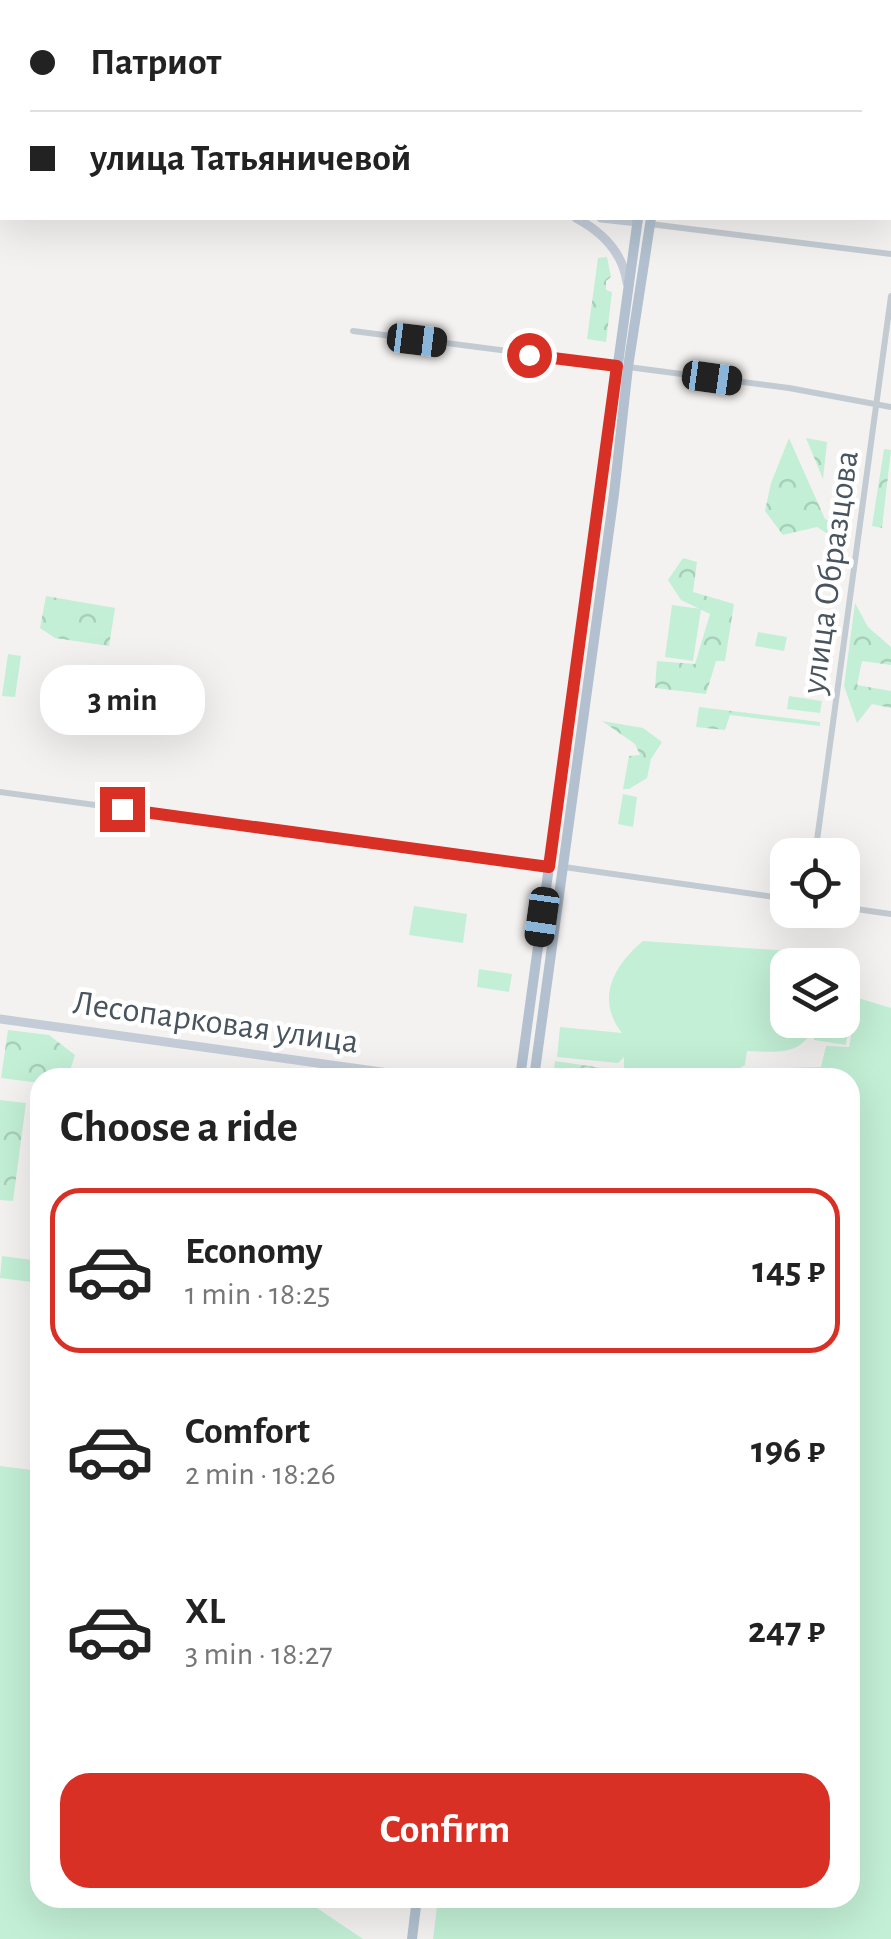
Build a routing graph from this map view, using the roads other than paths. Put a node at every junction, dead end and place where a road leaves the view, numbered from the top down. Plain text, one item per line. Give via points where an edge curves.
1 (579, 220) edge
2 (638, 220) edge
3 (651, 221) edge
4 (891, 254) edge
5 (628, 287) junction
6 (891, 296) edge
7 (353, 332) dead end
8 (623, 366) junction
9 (878, 405) junction
10 (891, 406) edge
11 (0, 792) edge
12 (817, 838) edge
13 (549, 867) junction
14 (562, 867) junction
15 (770, 896) edge
16 (860, 910) edge
17 (891, 914) edge
18 (0, 1019) edge
19 (339, 1068) edge
20 (521, 1068) edge
21 (535, 1068) edge
22 (416, 1908) edge
23 (412, 1939) edge

1 - 5 main road via 610,244
2 - 3 main road
2 - 5 main road
3 - 4 street
3 - 8 main road
5 - 8 main road
6 - 9 street, улица Образцова
7 - 8 street
8 - 9 street
8 - 13 main road
8 - 14 main road via 612,509
9 - 10 street
9 - 12 street, улица Образцова
11 - 13 street
13 - 14 main road
13 - 20 main road
14 - 15 street
14 - 21 main road
16 - 17 street
18 - 19 main road, Лесопарковая улица
22 - 23 main road

